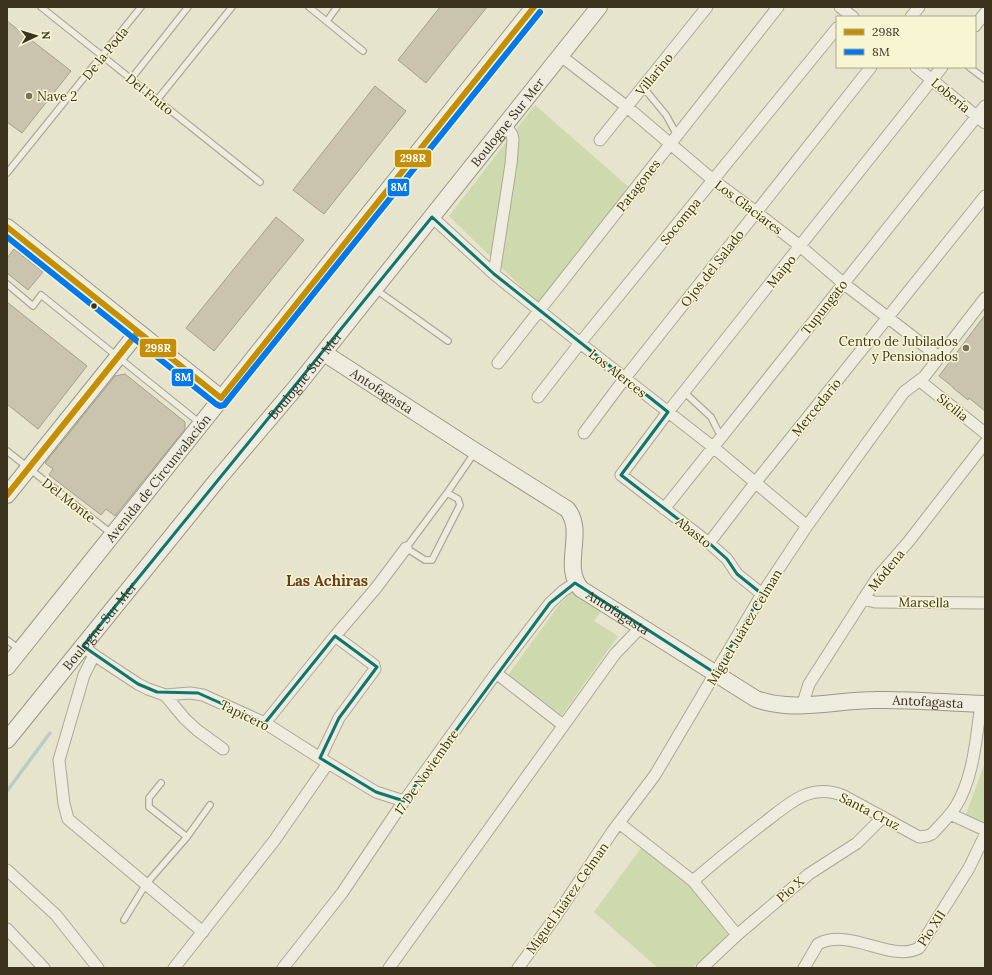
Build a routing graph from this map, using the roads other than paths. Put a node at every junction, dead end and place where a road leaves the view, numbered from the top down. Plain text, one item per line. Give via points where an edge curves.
1 (41, 7) edge
2 (141, 7) edge
3 (188, 7) edge
4 (232, 7) edge
5 (309, 7) edge
6 (337, 7) edge
7 (534, 7) edge
8 (599, 7) edge
9 (707, 7) edge
10 (778, 7) edge
11 (919, 7) edge
12 (985, 13) edge
13 (912, 16) edge
14 (327, 21) junction
15 (976, 25) edge
16 (836, 29) edge
17 (363, 51) dead end
18 (103, 56) junction
19 (561, 56) junction
20 (870, 68) edge
21 (917, 68) edge
22 (941, 68) edge
23 (970, 68) edge
24 (131, 79) junction
25 (985, 79) edge
26 (932, 80) junction
27 (643, 87) junction
28 (157, 100) junction
29 (985, 106) edge
30 (627, 107) junction
31 (981, 120) edge
32 (505, 124) junction
33 (673, 139) junction
34 (600, 140) dead end
35 (7, 173) edge
36 (713, 180) junction
37 (260, 182) dead end
38 (985, 196) edge
39 (756, 212) junction
40 (432, 217) junction
41 (7, 227) edge
42 (800, 246) junction
43 (494, 274) junction
44 (843, 283) junction
45 (7, 284) edge
46 (375, 289) junction
47 (985, 298) edge
48 (540, 311) junction
49 (888, 317) junction
50 (138, 332) junction
51 (448, 341) dead end
52 (580, 343) junction
53 (324, 353) junction
54 (118, 357) junction
55 (939, 357) junction
56 (498, 363) dead end
57 (625, 378) junction
58 (920, 381) junction
59 (684, 392) junction
60 (538, 397) dead end
61 (221, 398) junction
62 (668, 412) junction
63 (201, 424) junction
64 (584, 433) dead end
65 (985, 433) edge
66 (723, 436) junction
67 (985, 443) edge
68 (713, 448) junction
69 (7, 451) edge
70 (475, 451) junction
71 (28, 469) junction
72 (621, 475) joint
73 (755, 483) junction
74 (447, 493) junction
75 (7, 495) edge
76 (664, 509) junction
77 (807, 526) junction
78 (113, 534) junction
79 (709, 543) junction
80 (406, 548) junction
81 (575, 583) junction
82 (762, 594) junction
83 (863, 599) junction
84 (985, 603) edge
85 (641, 627) junction
86 (335, 636) junction
87 (7, 640) edge
88 (20, 650) junction
89 (89, 650) junction
90 (7, 666) edge
91 (715, 673) junction
92 (496, 674) junction
93 (165, 695) junction
94 (983, 704) edge
95 (802, 706) junction
96 (265, 723) junction
97 (563, 724) junction
98 (7, 740) edge
99 (223, 749) dead end
100 (324, 761) junction
101 (161, 783) dead end
102 (404, 801) junction
103 (210, 805) dead end
104 (950, 814) junction
105 (883, 817) junction
106 (619, 823) junction
107 (985, 830) edge
108 (985, 835) edge
109 (187, 837) junction
110 (7, 870) edge
111 (693, 881) junction
112 (146, 884) junction
113 (124, 920) dead end
114 (7, 929) edge
115 (203, 932) junction
116 (737, 935) junction
117 (286, 967) edge
118 (44, 968) edge
119 (98, 968) edge
120 (174, 968) edge
121 (389, 968) edge
122 (518, 968) edge
123 (702, 968) edge
124 (804, 968) edge

1 - 18 lane, Del Fruto
2 - 18 lane, De la Poda
3 - 24 lane
4 - 28 lane
5 - 14 lane
6 - 14 lane
7 - 61 street, Avenida de Circunvalación
8 - 19 street, Boulogne Sur Mer
9 - 27 street, Villarino
10 - 33 street, Patagones
11 - 13 street
12 - 15 street
14 - 17 lane
16 - 36 street, Socompa
18 - 24 lane, Del Fruto
18 - 35 lane, De la Poda
19 - 30 street, Los Glaciares
19 - 32 street, Boulogne Sur Mer
20 - 39 street, Ojos del Salado
21 - 26 street, Lobería
22 - 26 street, Maipo
23 - 25 lane
24 - 28 lane, Del Fruto
26 - 31 street, Lobería
26 - 42 street, Maipo
27 - 30 street, Villarino
27 - 33 lane via 666,116
28 - 37 lane, Del Fruto
29 - 31 street, Tupungato
30 - 33 street, Los Glaciares
30 - 34 street, Villarino
31 - 44 street, Tupungato
32 - 40 street, Boulogne Sur Mer
32 - 43 street via 513,139
33 - 36 street, Los Glaciares
33 - 48 street, Patagones
36 - 39 street, Los Glaciares
36 - 52 street, Socompa
38 - 49 street, Mercedario
39 - 42 street, Los Glaciares
39 - 57 street, Ojos del Salado
40 - 43 street, Los Alerces
40 - 46 street, Boulogne Sur Mer
41 - 50 street
42 - 44 street, Los Glaciares
42 - 59 street, Maipo
43 - 48 street, Los Alerces
44 - 49 street, Los Glaciares
44 - 66 street, Tupungato
45 - 54 lane via 33,306 41,296
46 - 51 lane
46 - 53 street, Boulogne Sur Mer
47 - 55 street, Miguel Juárez Celman
48 - 52 street, Los Alerces
48 - 56 street, Patagones
49 - 55 street, Los Glaciares
49 - 73 street, Mercedario
50 - 54 street
50 - 61 street
52 - 57 street, Los Alerces
52 - 60 street, Socompa
53 - 70 street, Antofagasta
53 - 89 street, Boulogne Sur Mer via 218,480
54 - 63 lane
54 - 71 street
55 - 58 street, Miguel Juárez Celman
57 - 62 street, Los Alerces
57 - 64 street, Ojos del Salado
58 - 65 street, Sicilia
58 - 77 street, Miguel Juárez Celman via 904,392
59 - 62 street, Maipo
59 - 66 lane via 711,417
61 - 63 street, Avenida de Circunvalación
62 - 68 street, Los Alerces
62 - 72 street, Maipo
63 - 78 street, Avenida de Circunvalación
66 - 68 street, Tupungato
67 - 83 street, Módena
68 - 73 street, Los Alerces
68 - 76 street, Tupungato
69 - 71 lane, Del Monte
70 - 74 lane
70 - 81 street, Antofagasta via 572,515 572,568
71 - 75 street
71 - 78 lane, Del Monte
72 - 76 street, Abasto
73 - 77 street, Los Alerces
73 - 79 street, Mercedario
74 - 80 lane
74 - 80 lane via 458,499 460,505 432,560 425,560
76 - 79 street, Abasto
77 - 82 street, Miguel Juárez Celman
78 - 88 street, Avenida de Circunvalación
79 - 82 street, Abasto via 727,560 736,574
80 - 86 street
81 - 85 street, Antofagasta
81 - 92 street, 17 De Noviembre via 550,603
82 - 91 street, Miguel Juárez Celman
83 - 84 street, Marsella via 876,602
83 - 95 street, Módena via 809,684
85 - 91 street, Antofagasta
85 - 97 street via 615,654
86 - 96 street
86 - 100 street via 374,665 375,669 339,718
87 - 88 lane
88 - 90 street, Avenida de Circunvalación
89 - 93 street, Tapicero via 138,684
89 - 98 street, Boulogne Sur Mer
89 - 112 street via 60,754 59,774 66,813 68,819
91 - 95 street, Antofagasta via 756,699 774,704
91 - 106 street, Miguel Juárez Celman via 667,758
92 - 97 street
92 - 102 street, 17 De Noviembre
93 - 96 street, Tapicero via 198,693
93 - 99 street via 185,719
94 - 95 street, Antofagasta via 875,700
94 - 104 street, Santa Cruz via 969,774 956,807
96 - 100 street, Tapicero
97 - 121 street
100 - 102 street, Tapicero via 376,792
100 - 115 street via 274,841
101 - 109 lane via 149,798 149,807
102 - 117 street, 17 De Noviembre via 342,893
103 - 109 lane
104 - 105 street, Santa Cruz via 932,834 919,837
104 - 107 street
105 - 111 street, Santa Cruz via 837,793 820,792 806,795 793,801 727,851
105 - 116 street, Pio X via 858,843 809,874
106 - 111 street
106 - 122 street, Miguel Juárez Celman
108 - 124 street, Pio XII via 919,948 901,952 850,940 832,940 818,944
109 - 112 lane
110 - 119 street via 56,915
111 - 116 street
112 - 113 lane
112 - 115 street
114 - 118 street
115 - 120 street
116 - 123 street, Pio X

